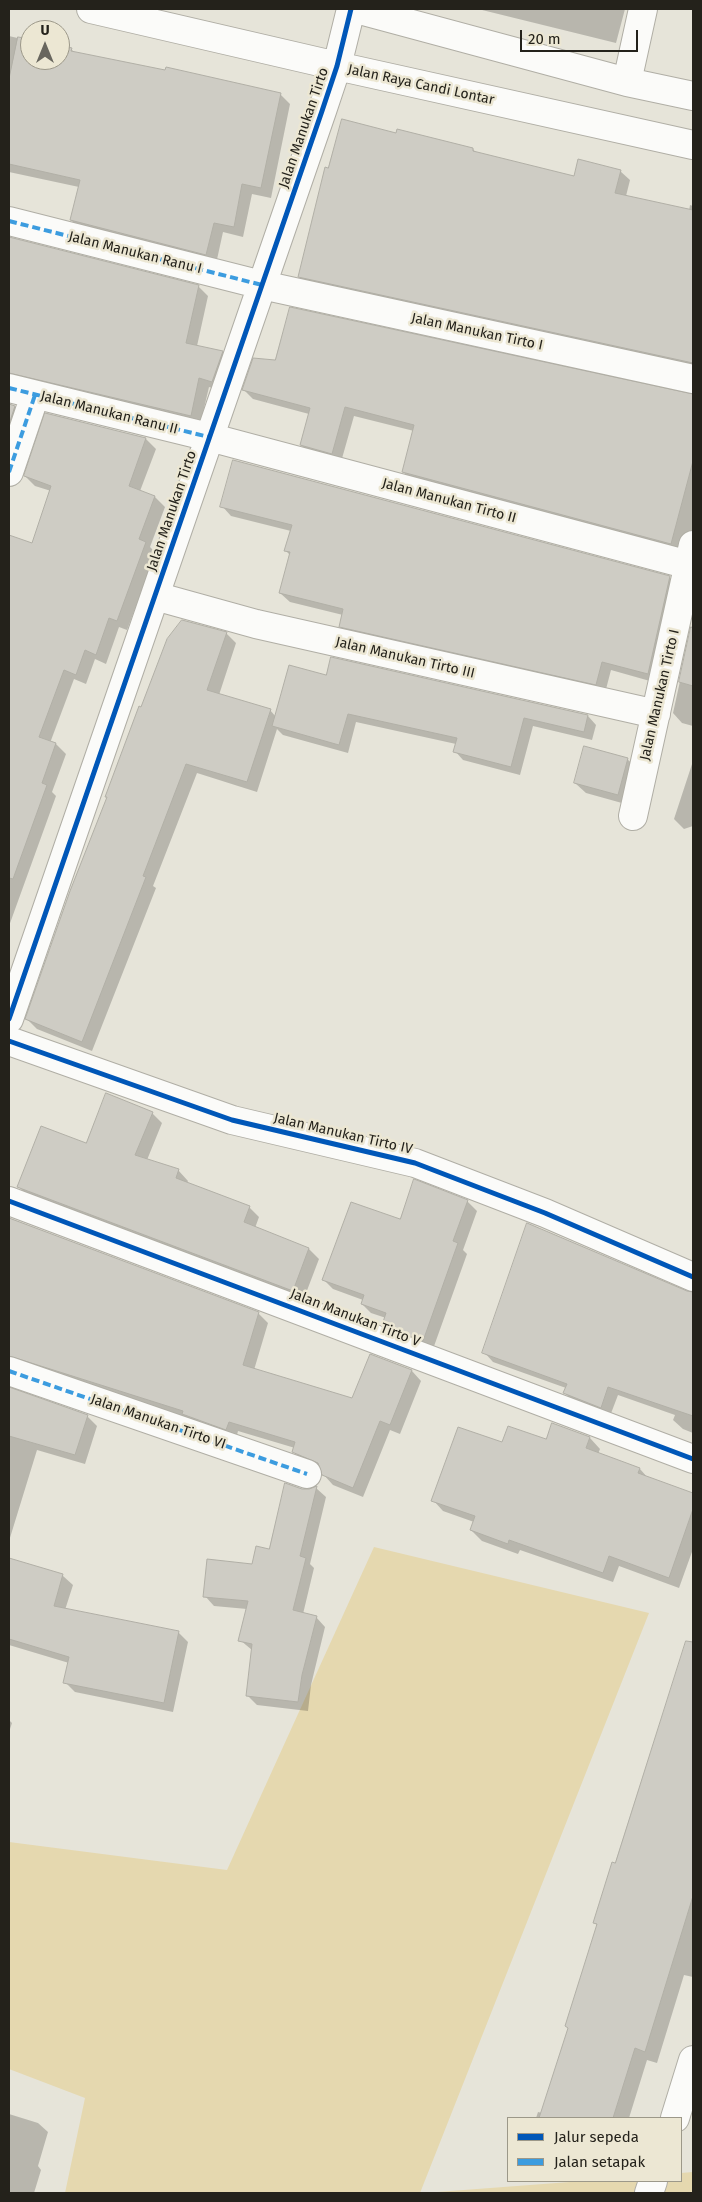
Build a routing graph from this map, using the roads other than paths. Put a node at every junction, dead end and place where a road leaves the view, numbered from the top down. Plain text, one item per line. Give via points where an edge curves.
1 (91, 9) edge
2 (351, 9) edge
3 (356, 9) edge
4 (643, 9) edge
5 (337, 66) junction
6 (627, 82) junction
7 (693, 96) edge
8 (693, 145) edge
9 (9, 222) edge
10 (262, 285) junction
11 (693, 379) edge
12 (9, 388) edge
13 (35, 395) junction
14 (209, 437) junction
15 (9, 472) edge
16 (691, 555) edge
17 (155, 596) junction
18 (656, 714) junction
19 (633, 816) dead end
20 (9, 1019) edge
21 (9, 1041) edge
22 (9, 1201) edge
23 (693, 1277) edge
24 (9, 1371) edge
25 (693, 1459) edge
26 (307, 1474) dead end
27 (693, 2060) edge
28 (675, 2117) edge

1 - 5 street, Jalan Raya Candi Lontar
2 - 5 street, Jalan Manukan Tirto
3 - 6 street
4 - 6 street
5 - 8 street, Jalan Raya Candi Lontar
5 - 10 street, Jalan Manukan Tirto
6 - 7 street
9 - 10 street, Jalan Manukan Ranu I
10 - 11 street, Jalan Manukan Tirto I
10 - 14 street, Jalan Manukan Tirto
12 - 13 street, Jalan Manukan Ranu II
13 - 14 street, Jalan Manukan Ranu II
13 - 15 street
14 - 16 street, Jalan Manukan Tirto II
14 - 17 street, Jalan Manukan Tirto
16 - 18 street, Jalan Manukan Tirto I
17 - 18 street, Jalan Manukan Tirto III via 256,624
17 - 20 street, Jalan Manukan Tirto
18 - 19 street, Jalan Manukan Tirto I
21 - 23 street, Jalan Manukan Tirto IV via 232,1120 415,1163 545,1213
22 - 25 street, Jalan Manukan Tirto V
24 - 26 street, Jalan Manukan Tirto VI
27 - 28 street

